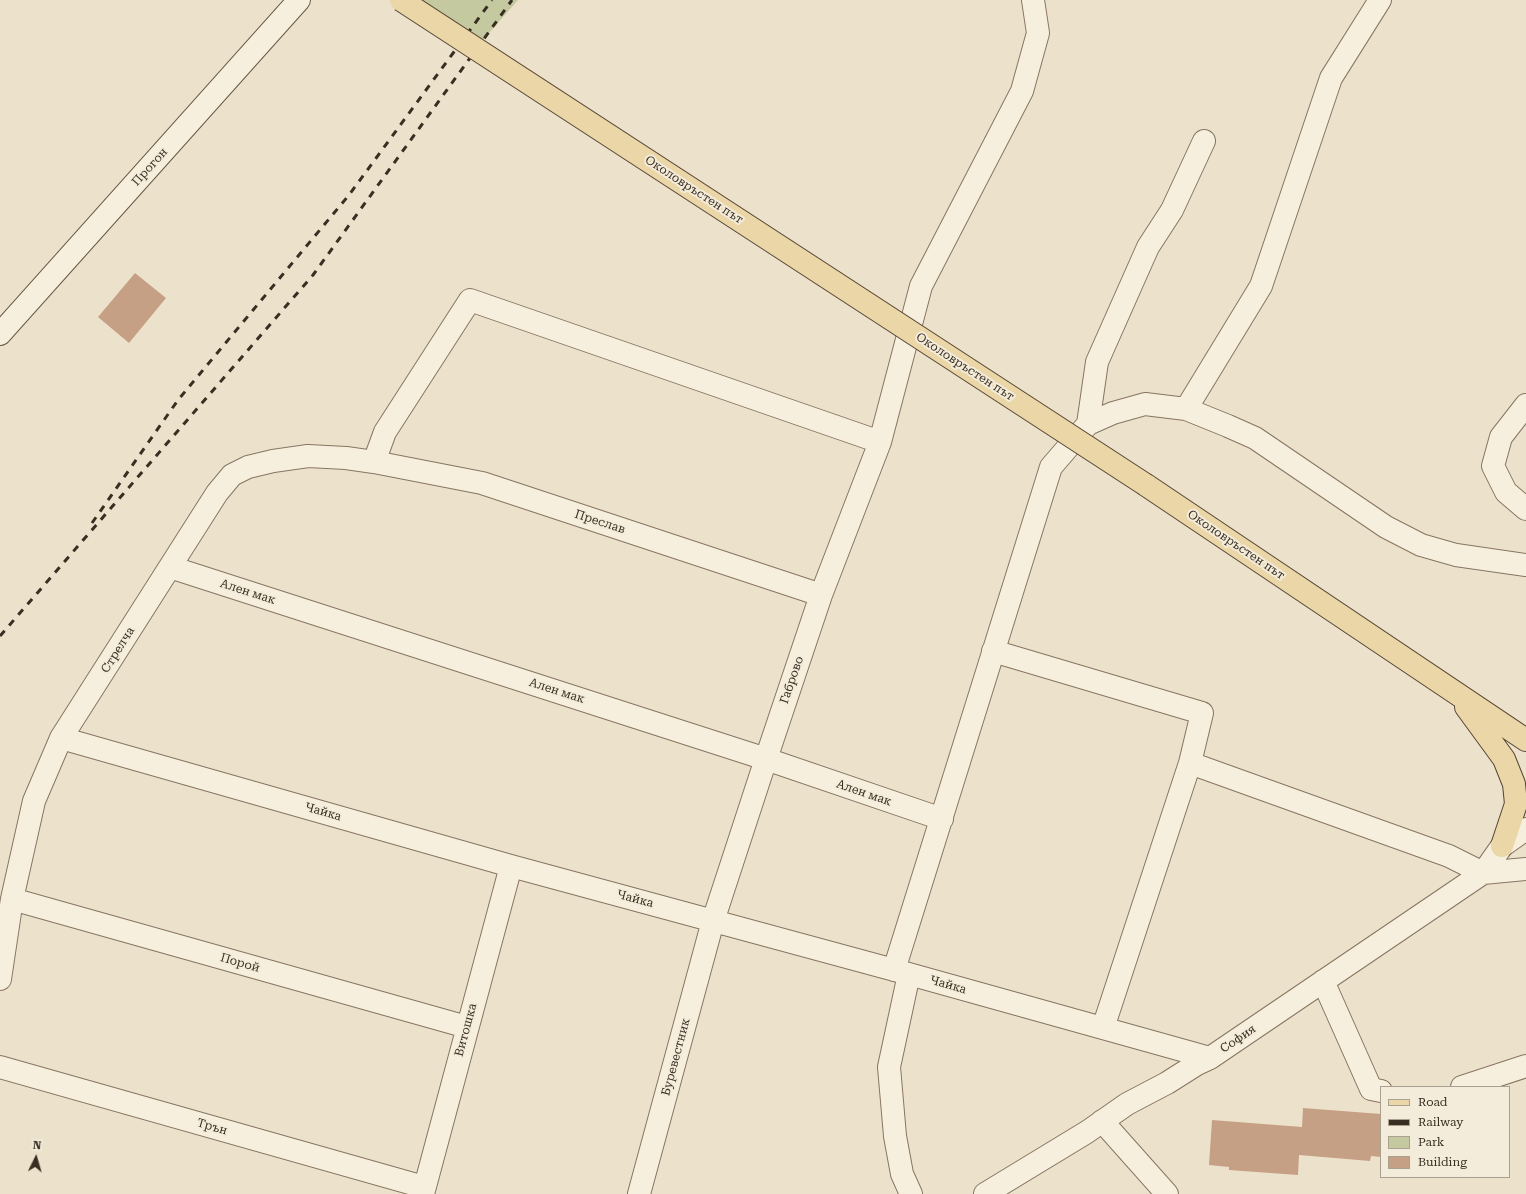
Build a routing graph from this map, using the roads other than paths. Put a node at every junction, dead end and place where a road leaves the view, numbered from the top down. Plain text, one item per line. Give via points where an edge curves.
1 (299, 0) edge
2 (401, 0) edge
3 (1033, 0) edge
4 (1380, 0) edge
5 (1204, 141) dead end
6 (0, 334) edge
7 (1526, 405) edge
8 (1186, 409) junction
9 (1088, 424) junction
10 (880, 442) junction
11 (374, 462) junction
12 (1526, 509) edge
13 (1526, 565) edge
14 (170, 567) junction
15 (821, 595) junction
16 (993, 651) junction
17 (1456, 694) junction
18 (61, 738) junction
19 (1526, 740) edge
20 (766, 759) junction
21 (1190, 762) junction
22 (942, 819) junction
23 (1526, 829) edge
24 (1502, 846) junction
25 (511, 866) junction
26 (1526, 869) edge
27 (1483, 873) junction
28 (12, 899) junction
29 (713, 921) junction
30 (901, 972) junction
31 (0, 979) edge
32 (1323, 981) junction
33 (467, 1027) junction
34 (1103, 1028) junction
35 (1210, 1058) junction
36 (1526, 1066) edge
37 (0, 1067) edge
38 (1465, 1086) edge
39 (1380, 1092) edge
40 (1102, 1121) junction
41 (424, 1190) edge
42 (639, 1194) edge
43 (911, 1194) edge
44 (985, 1194) edge
45 (1167, 1194) edge

1 - 6 street, Прогон
2 - 17 main road, Околовръстен път, bridge via 1146,485
3 - 10 street, Габрово via 1038,33 1022,91 921,286
4 - 8 street via 1331,78 1261,286
5 - 9 street via 1172,210 1148,247 1098,362
7 - 12 street via 1501,437 1493,466 1506,492
8 - 9 street via 1146,404 1113,413
8 - 13 street via 1255,438 1386,527 1421,545 1456,555
9 - 16 street via 1051,467
10 - 11 street via 470,300 385,432
10 - 15 street, Габрово
11 - 14 street, Стрелча via 308,456 248,467 232,475 217,493
11 - 15 street, Преслав via 482,483
14 - 18 street, Стрелча
14 - 20 street, Ален мак
15 - 20 street, Габрово
16 - 21 street via 1202,713
16 - 22 street
17 - 19 main road, Околовръстен път
17 - 24 main road via 1504,759 1514,784 1516,804
18 - 25 street, Чайка
18 - 28 street, Стрелча via 34,801
20 - 22 street, Ален мак
20 - 29 street, Габрово
21 - 27 street via 1450,856
21 - 34 street
22 - 30 street
23 - 24 street
24 - 27 street
25 - 29 street, Чайка
25 - 33 street, Витошка
26 - 27 street
27 - 32 street, София
28 - 31 street, Стрелча
28 - 33 street, Порой
29 - 30 street, Чайка
29 - 42 street, Буревестник
30 - 34 street, Чайка
30 - 43 street via 889,1067 895,1136 902,1174
32 - 35 street, София
32 - 39 street via 1371,1089
33 - 41 street, Витошка
34 - 35 street, Чайка
35 - 40 street, София via 1127,1104
36 - 38 street
37 - 41 street, Трън
40 - 44 street, София
40 - 45 street

